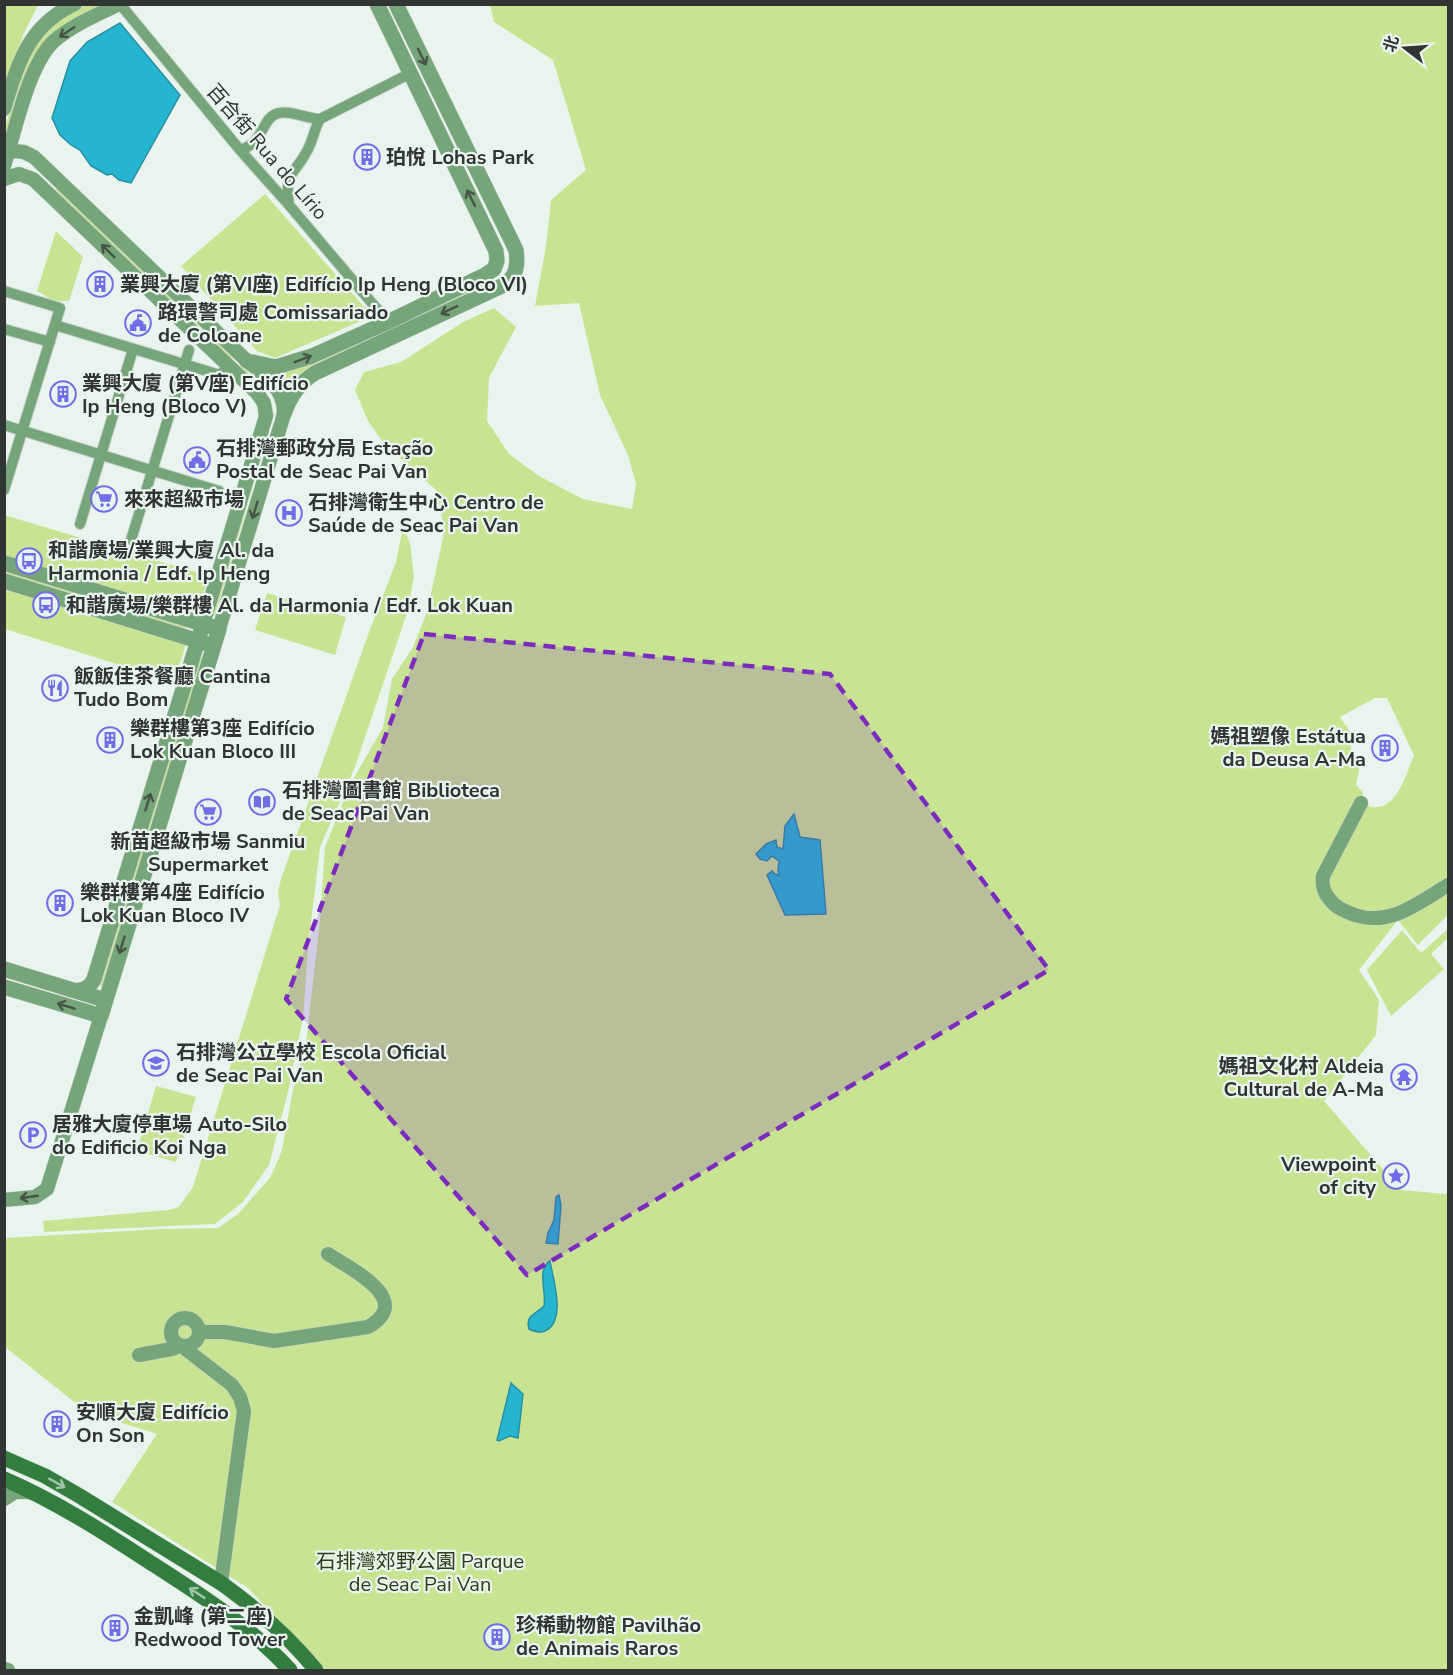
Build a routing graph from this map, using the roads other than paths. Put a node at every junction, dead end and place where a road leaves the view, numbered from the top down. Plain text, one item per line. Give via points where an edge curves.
1 (75, 4) edge
2 (120, 4) edge
3 (377, 4) edge
4 (396, 4) edge
5 (411, 73) junction
6 (4, 109) edge
7 (320, 119) junction
8 (19, 120) junction
9 (7, 150) edge
10 (240, 150) junction
11 (34, 157) junction
12 (4, 166) edge
13 (4, 179) edge
14 (289, 204) junction
15 (4, 291) edge
16 (388, 322) junction
17 (55, 325) junction
18 (4, 328) edge
19 (50, 342) junction
20 (133, 349) junction
21 (189, 350) dead end
22 (247, 361) junction
23 (184, 365) junction
24 (229, 366) junction
25 (284, 414) junction
26 (4, 425) edge
27 (22, 431) junction
28 (101, 455) junction
29 (152, 470) junction
30 (4, 490) edge
31 (219, 491) dead end
32 (80, 524) dead end
33 (131, 540) dead end
34 (4, 563) edge
35 (4, 581) edge
36 (203, 624) junction
37 (219, 629) junction
38 (198, 640) junction
39 (214, 645) junction
40 (1361, 803) dead end
41 (1449, 885) edge
42 (4, 969) edge
43 (4, 987) edge
44 (72, 990) junction
45 (105, 1000) junction
46 (100, 1016) junction
47 (4, 1200) edge
48 (328, 1254) dead end
49 (199, 1332) junction
50 (181, 1346) junction
51 (139, 1355) dead end
52 (4, 1458) edge
53 (4, 1479) edge
54 (33, 1492) junction
55 (4, 1499) edge
56 (221, 1583) junction
57 (290, 1671) edge
58 (316, 1671) edge

1 - 6 street via 54,16 25,49
2 -> 8 street via 53,42 34,74
2 - 10 street, 百合街 Rua do Lírio
3 - 5 street
4 -> 25 street via 516,250 515,273 504,285 315,373 296,389
5 - 7 street
16 -> 5 street via 480,278 494,269 497,261 496,251
7 - 10 street via 281,112 271,116 254,144
7 - 14 street via 308,150 289,178
8 - 9 street
8 - 11 street via 23,139
9 - 11 street
9 - 12 street
10 - 14 street, 百合街 Rua do Lírio
11 - 22 street
24 -> 13 street via 33,179 19,174
14 - 16 street, 百合街 Rua do Lírio
15 - 17 street via 60,308
22 -> 16 street via 283,367
17 - 19 street
17 - 20 street
18 - 19 street
19 - 27 street
20 - 23 street
20 - 28 street
21 - 23 street
22 - 25 street via 277,389 285,406
23 - 24 street via 220,375
23 - 29 street
24 - 36 street via 257,393 266,416
25 -> 37 street
26 - 27 street
27 - 28 street
27 - 30 street
28 - 29 street
28 - 32 street
29 - 31 street
29 - 33 street
34 - 36 street
35 - 38 street
36 - 37 street
36 - 38 street
37 - 39 street
38 - 39 street
44 -> 38 street via 84,989 94,979
39 -> 45 street
40 - 41 street via 1323,876 1323,890 1339,909 1367,919 1388,917 1406,911
42 - 44 street
46 -> 43 street
44 - 45 street
45 - 46 street
46 -> 47 street via 47,1189 35,1197
48 - 49 street via 378,1288 383,1310 368,1327 274,1341 225,1332
49 - 50 street via 193,1344
49 - 50 street via 187,1318 174,1322 172,1340
50 - 51 street
50 - 56 street via 232,1385 244,1411
52 -> 56 main road via 78,1495
53 - 54 main road
54 - 55 street via 15,1492
57 -> 54 main road via 242,1624 206,1598
56 - 58 main road via 276,1628

